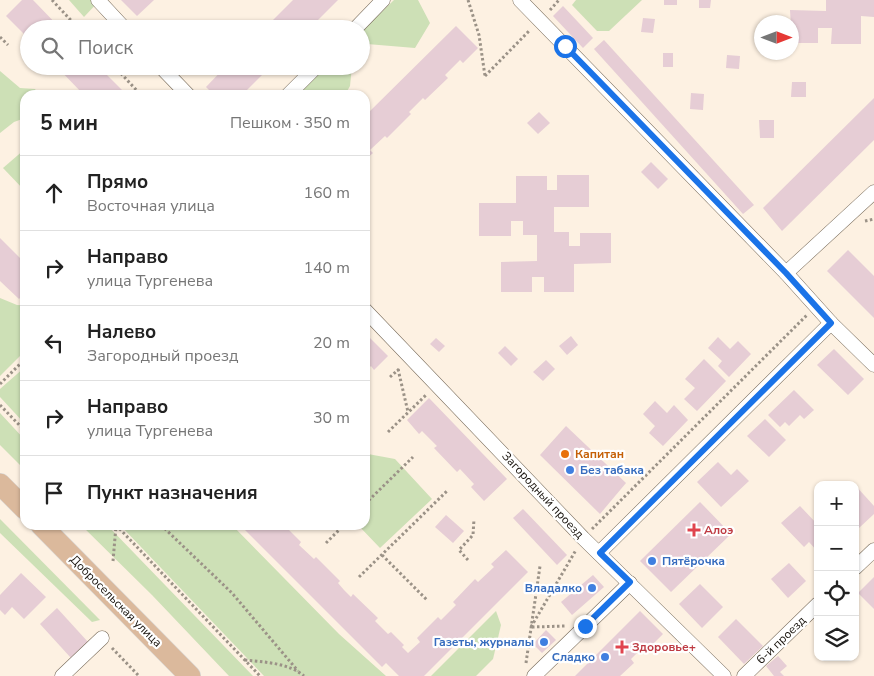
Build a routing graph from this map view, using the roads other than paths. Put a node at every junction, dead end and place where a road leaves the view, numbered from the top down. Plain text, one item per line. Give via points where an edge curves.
1 (98, 0) edge
2 (383, 0) edge
3 (520, 0) edge
4 (117, 20) edge
5 (363, 20) edge
6 (169, 75) edge
7 (308, 75) edge
8 (183, 90) edge
9 (293, 90) edge
10 (874, 192) edge
11 (786, 273) junction
12 (370, 315) edge
13 (831, 323) junction
14 (874, 365) edge
15 (0, 484) edge
16 (20, 504) edge
17 (46, 530) edge
18 (874, 550) edge
19 (600, 553) junction
20 (859, 564) edge
21 (630, 582) junction
22 (814, 608) edge
23 (102, 638) road end
24 (530, 671) edge
25 (62, 676) edge
26 (190, 676) edge
27 (724, 676) edge
28 (744, 676) edge

1 - 4 street
2 - 5 street
3 - 11 street
6 - 8 street
7 - 9 street
10 - 11 street
11 - 13 street
12 - 19 street, Загородный проезд
13 - 14 street
13 - 19 street
15 - 16 main road
17 - 26 main road, Добросельская улица
18 - 20 street
19 - 21 street, Загородный проезд
21 - 24 street via 585,626
21 - 27 street, Загородный проезд
22 - 28 street, 6-й проезд
23 - 25 street

